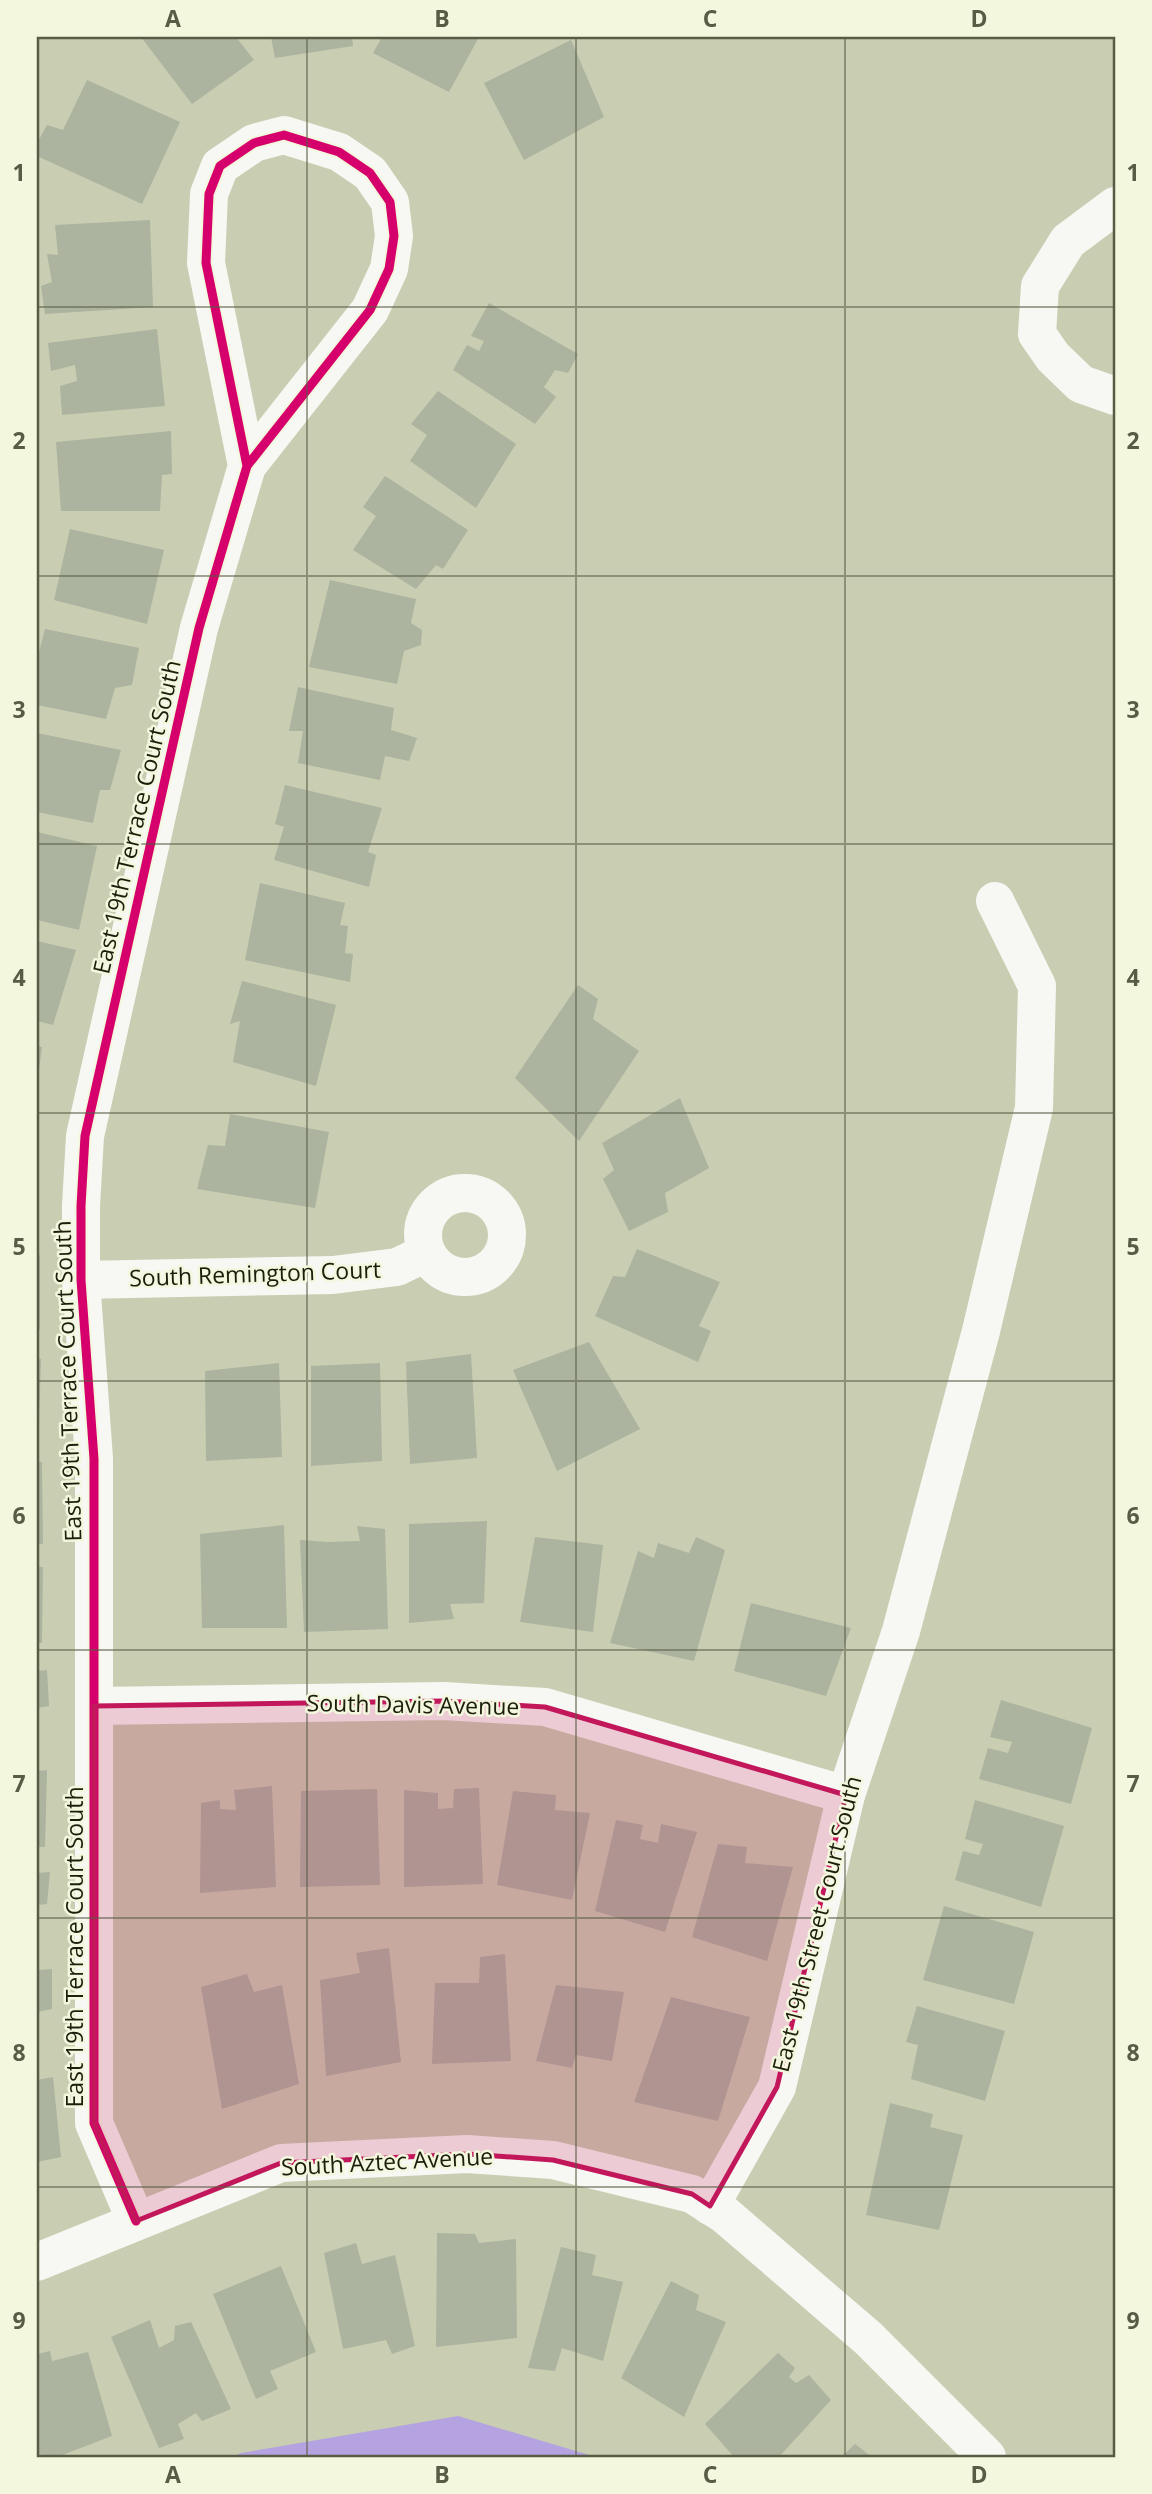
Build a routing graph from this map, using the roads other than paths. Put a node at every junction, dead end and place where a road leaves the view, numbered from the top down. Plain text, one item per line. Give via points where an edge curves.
1 (1115, 206) edge
2 (1115, 396) edge
3 (247, 466) junction
4 (995, 901) dead end
5 (426, 1253) dead end
6 (80, 1280) junction
7 (94, 1706) junction
8 (846, 1795) junction
9 (710, 2206) junction
10 (136, 2221) junction
11 (37, 2262) edge
12 (987, 2457) edge

1 - 2 street via 1068,241 1040,286 1037,334 1053,358 1081,384
3 - 3 street, East 19th Terrace Court South via 206,262 209,194 220,166 254,144 284,135 339,152 370,173 390,202 394,236 389,269 370,310
3 - 6 street, East 19th Terrace Court South via 199,628 85,1136
4 - 8 street, East 19th Street Court South via 1037,986 1034,1108 981,1331 901,1631
5 - 6 street, South Remington Court via 397,1267 333,1275
6 - 7 street, East 19th Terrace Court South via 94,1459
7 - 8 street, South Davis Avenue via 444,1701 545,1707
7 - 10 street, East 19th Terrace Court South via 94,2123
8 - 9 street, East 19th Street Court South via 777,2087
9 - 10 street, South Aztec Avenue via 692,2194 553,2160 467,2154 281,2163
9 - 12 street, South Aztec Avenue via 868,2338
10 - 11 street, South Aztec Avenue

